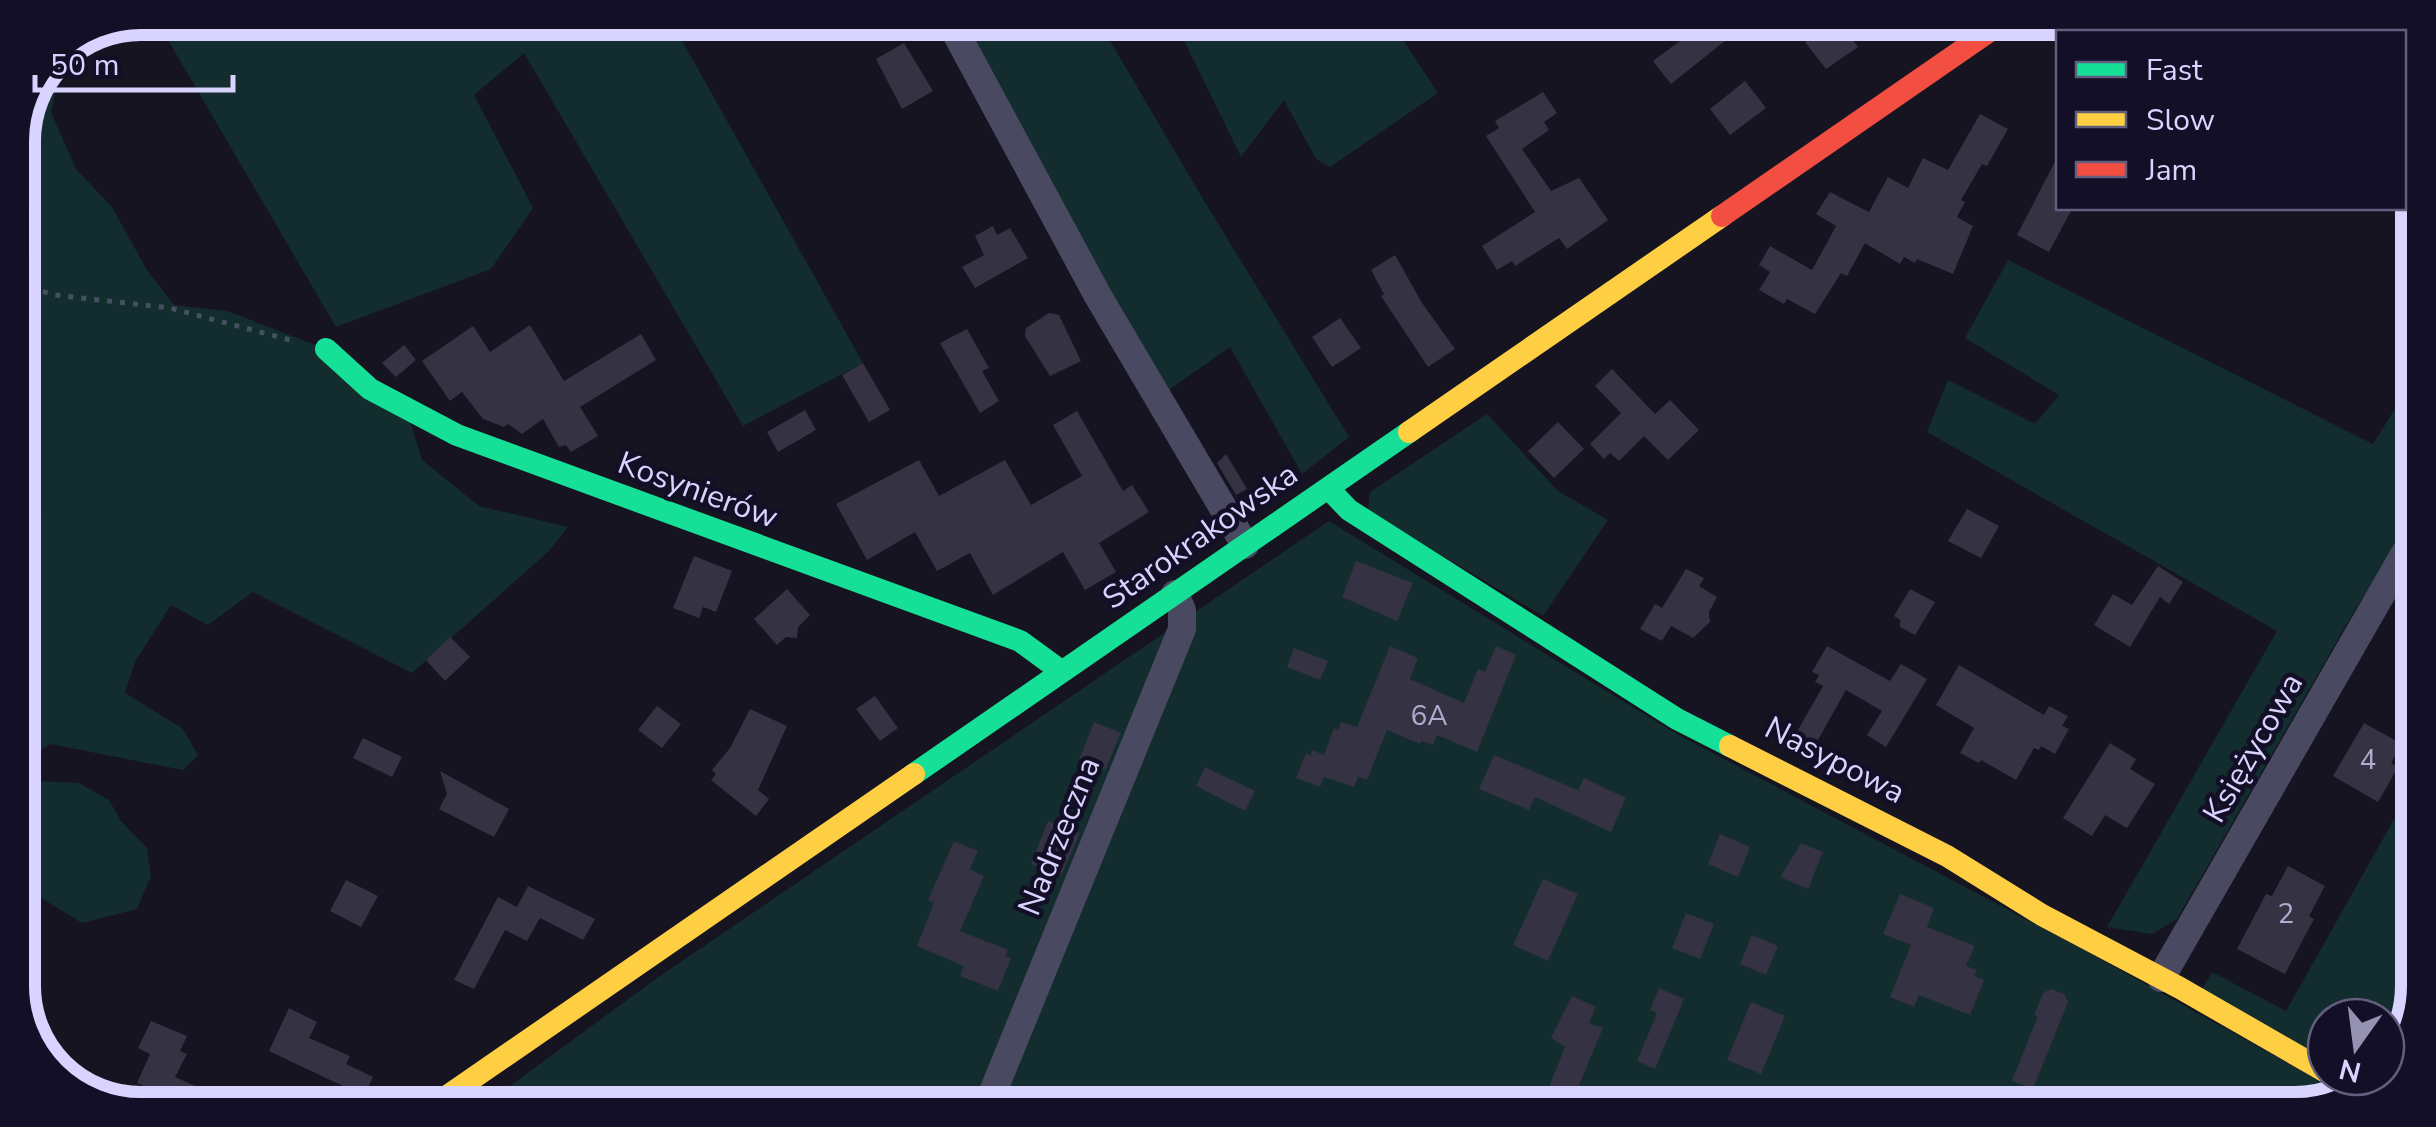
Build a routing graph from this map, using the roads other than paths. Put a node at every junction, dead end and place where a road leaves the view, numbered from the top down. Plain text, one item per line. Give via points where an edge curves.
1 (958, 35) edge
2 (1983, 35) edge
3 (326, 349) road end
4 (1328, 488) junction
5 (1244, 544) junction
6 (2401, 559) edge
7 (1175, 594) junction
8 (1061, 671) junction
9 (2161, 978) junction
10 (2306, 1061) edge
11 (454, 1092) edge
12 (993, 1092) edge

1 - 5 street via 1098,296
2 - 4 street, Starokrakowska
3 - 8 street, Kosynierów via 349,377 457,435 1020,642
4 - 5 street, Starokrakowska
4 - 9 street, Nasypowa via 1348,510 1677,719 1947,856
5 - 7 street, Starokrakowska
6 - 9 street, Księżycowa
7 - 8 street, Starokrakowska
7 - 12 street, Nadrzeczna via 1182,629
8 - 11 street, Starokrakowska
9 - 10 street, Nasypowa

